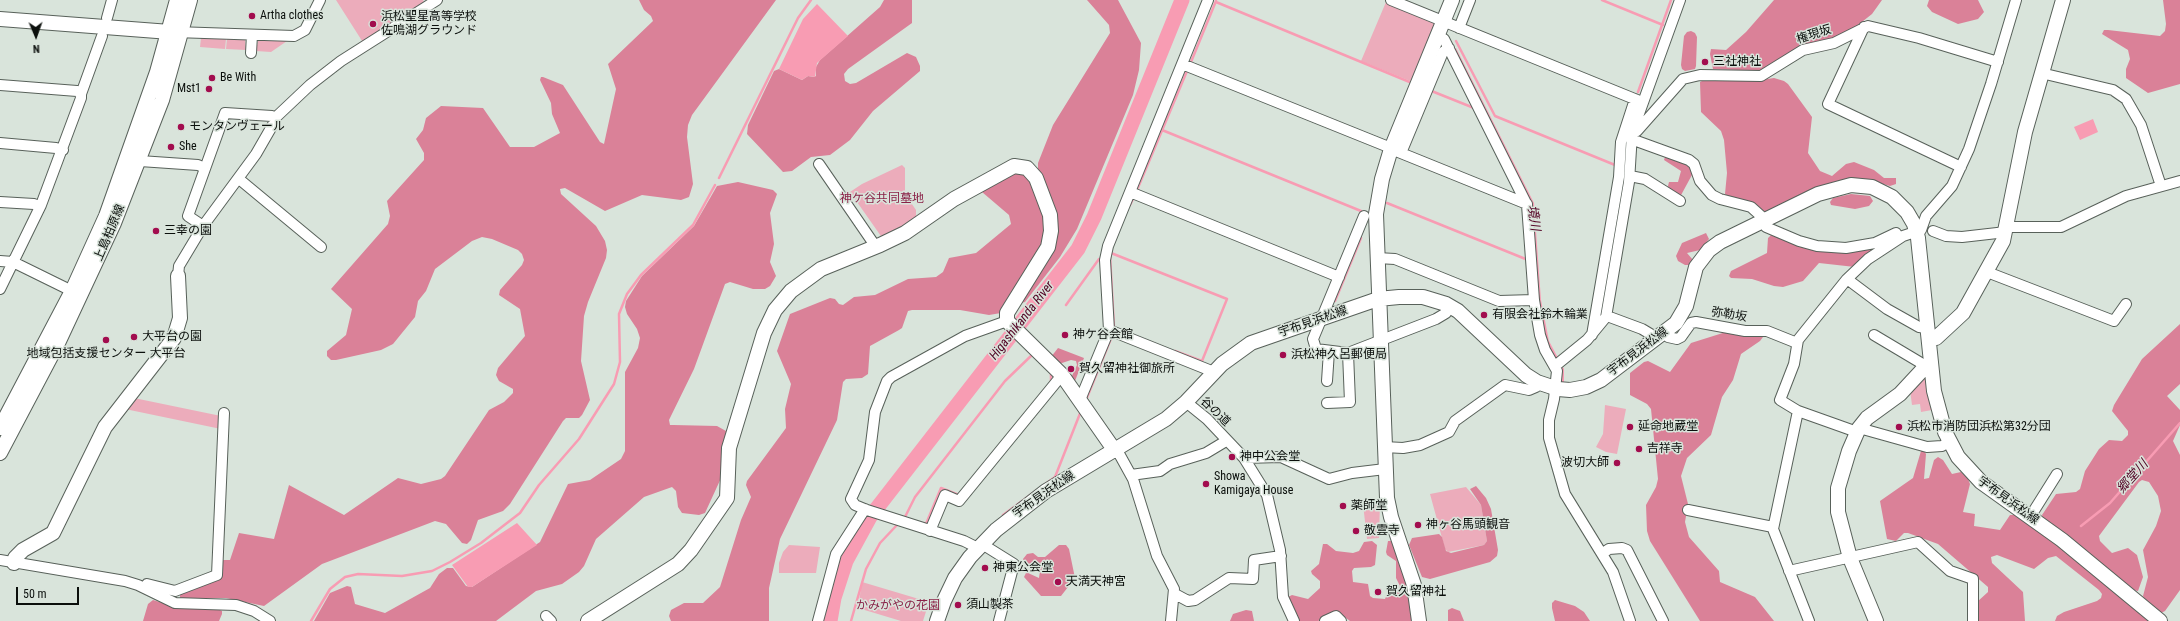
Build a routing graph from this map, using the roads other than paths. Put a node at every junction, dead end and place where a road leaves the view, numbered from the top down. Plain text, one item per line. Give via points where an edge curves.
1 (112, 0) edge
2 (177, 0) edge
3 (190, 0) edge
4 (320, 0) edge
5 (437, 0) edge
6 (1208, 0) edge
7 (1391, 0) edge
8 (1452, 0) edge
9 (1470, 0) edge
10 (1680, 0) edge
11 (2016, 0) edge
12 (2063, 0) edge
13 (107, 18) dead end
14 (0, 19) edge
15 (1451, 25) junction
16 (1864, 27) junction
17 (176, 32) junction
18 (252, 35) junction
19 (102, 36) dead end
20 (1437, 36) junction
21 (1449, 48) junction
22 (251, 53) dead end
23 (1998, 62) junction
24 (1182, 64) junction
25 (2041, 73) junction
26 (0, 85) edge
27 (81, 94) junction
28 (1639, 101) junction
29 (274, 119) junction
30 (1631, 136) junction
31 (0, 143) edge
32 (63, 150) junction
33 (1394, 150) junction
34 (140, 161) junction
35 (818, 164) dead end
36 (1961, 167) junction
37 (205, 168) junction
38 (1630, 176) junction
39 (239, 179) junction
40 (2180, 181) edge
41 (2161, 186) junction
42 (1130, 192) junction
43 (1680, 201) dead end
44 (0, 202) edge
45 (1527, 204) junction
46 (40, 207) junction
47 (1364, 216) dead end
48 (1764, 221) junction
49 (204, 226) junction
50 (1915, 228) junction
51 (2007, 230) junction
52 (1933, 231) dead end
53 (321, 247) dead end
54 (876, 247) junction
55 (1377, 258) junction
56 (0, 261) edge
57 (13, 262) junction
58 (1987, 272) junction
59 (178, 276) joint
60 (1339, 277) junction
61 (1846, 279) junction
62 (0, 289) edge
63 (72, 291) junction
64 (1378, 299) junction
65 (1534, 300) junction
66 (2126, 304) dead end
67 (1450, 306) junction
68 (1607, 316) junction
69 (1322, 318) junction
70 (1008, 323) junction
71 (1109, 330) junction
72 (1928, 334) junction
73 (1592, 335) junction
74 (1874, 335) dead end
75 (1660, 336) junction
76 (1380, 341) junction
77 (1797, 343) junction
78 (1329, 351) junction
79 (1348, 353) junction
80 (1558, 364) junction
81 (1928, 366) junction
82 (1214, 372) junction
83 (1062, 375) junction
84 (1327, 381) dead end
85 (1539, 383) junction
86 (1559, 389) junction
87 (1080, 400) junction
88 (1186, 402) junction
89 (1327, 403) dead end
90 (1798, 411) junction
91 (224, 413) dead end
92 (0, 428) edge
93 (1858, 430) junction
94 (1226, 441) junction
95 (1949, 442) junction
96 (1384, 447) junction
97 (1116, 450) junction
98 (0, 453) edge
99 (1244, 458) junction
100 (1385, 470) junction
101 (2057, 474) dead end
102 (1131, 475) junction
103 (866, 510) junction
104 (1688, 510) dead end
105 (2030, 517) junction
106 (1773, 527) junction
107 (930, 531) junction
108 (980, 546) junction
109 (1603, 553) junction
110 (1281, 556) junction
111 (1850, 558) junction
112 (0, 560) edge
113 (14, 563) junction
114 (1789, 572) junction
115 (144, 588) junction
116 (1175, 594) junction
117 (270, 621) edge
118 (588, 621) edge
119 (818, 621) edge
120 (937, 621) edge
121 (999, 621) edge
122 (1170, 621) edge
123 (1294, 621) edge
124 (1325, 621) edge
125 (1341, 621) edge
126 (1419, 621) edge
127 (1630, 621) edge
128 (1663, 621) edge
129 (1809, 621) edge
130 (1876, 621) edge
131 (1973, 621) edge
132 (2160, 621) edge

1 - 13 street
2 - 17 street, 上島柏原線
3 - 17 street, 上島柏原線
4 - 18 street via 305,30 298,35
5 - 29 street via 341,61 310,85
6 - 24 street
7 - 15 street
8 - 15 street
9 - 15 street
10 - 28 street
11 - 23 street
12 - 25 street
14 - 17 street
15 - 20 street
15 - 28 street
16 - 23 street via 1874,26
16 - 30 street, 権現坂 via 1834,43 1803,50 1761,76 1700,75 1683,79
16 - 36 street via 1828,104
17 - 18 street
17 - 34 street, 上島柏原線 via 162,100
17 - 63 street, 上島柏原線 via 120,181
18 - 22 street
19 - 27 street
20 - 21 street via 1444,39
20 - 33 street
21 - 33 street via 1442,52
21 - 45 street
23 - 36 street
24 - 33 street
24 - 42 street
25 - 41 street via 2113,90 2126,99 2141,125
25 - 51 street via 2023,140
26 - 27 street via 77,91
27 - 32 street
28 - 30 street
28 - 73 street via 1620,142 1619,177
29 - 37 street via 272,116 225,113
29 - 39 street via 256,154
30 - 38 street
30 - 48 street via 1689,160 1694,164 1700,181 1712,195 1752,207
31 - 32 street
32 - 46 street
33 - 45 street
33 - 55 street via 1382,179 1378,202
34 - 37 street via 198,165
34 - 98 street, 上島柏原線 via 83,294
35 - 54 street
36 - 50 street via 1952,186 1929,211 1923,227
37 - 49 street via 188,216
38 - 43 street via 1645,179
38 - 68 street
39 - 49 street
39 - 53 street
40 - 41 street
41 - 51 street via 2126,196 2061,227
42 - 60 street
42 - 71 street via 1106,255
44 - 46 street via 34,204
45 - 65 street
46 - 57 street
47 - 60 street
48 - 50 street via 1766,227 1799,241 1837,248 1856,247
48 - 50 street, 宇布見浜松線 via 1827,190 1858,185 1879,190 1892,197 1907,212
48 - 75 street, 宇布見浜松線 via 1720,242 1704,255 1694,274 1682,314
49 - 59 street via 179,266
50 - 61 street via 1879,250
50 - 72 street, 宇布見浜松線
51 - 52 street via 1962,237 1946,236
51 - 58 street
54 - 70 street via 905,233 954,199 1007,168 1027,168 1036,178 1042,192 1050,215 1051,231 1048,247 1007,314
54 - 118 street via 818,271 800,282 782,300 764,333 730,442 727,498 691,550 678,564
55 - 64 street
55 - 65 street via 1395,259 1499,301
56 - 57 street
57 - 62 street
57 - 63 street
58 - 66 street via 2114,321
58 - 72 street via 1959,318 1936,338
59 - 113 street via 180,318 174,338 102,432 53,534 23,550 15,558
60 - 69 street
61 - 72 street
61 - 77 street
63 - 92 street, 上島柏原線
64 - 67 street, 宇布見浜松線 via 1411,296 1435,300
64 - 69 street, 宇布見浜松線
64 - 76 street
65 - 80 street via 1542,343 1548,357
67 - 76 street via 1446,313 1436,319
67 - 85 street, 宇布見浜松線 via 1466,317 1526,375
68 - 73 street
68 - 75 street
69 - 78 street via 1314,340 1316,349
69 - 82 street, 宇布見浜松線 via 1251,344 1231,356
70 - 83 street
70 - 103 street via 965,336 887,381 875,412 869,460 851,496 852,503
71 - 82 street
71 - 87 street
72 - 81 street, 宇布見浜松線
73 - 80 street
74 - 81 street
75 - 77 street, 弥勒坂 via 1681,337 1691,323 1696,322 1745,331 1767,331
75 - 86 street, 宇布見浜松線 via 1601,380 1586,387
76 - 79 street
76 - 96 street
77 - 90 street via 1796,360 1780,400
78 - 79 street
78 - 84 street
79 - 89 street via 1350,402
80 - 86 street
81 - 93 street
81 - 95 street, 宇布見浜松線
82 - 88 street, 宇布見浜松線
83 - 87 street
83 - 107 street via 959,501 945,495
85 - 86 street, 宇布見浜松線
85 - 96 street via 1530,390 1505,385 1454,421 1449,432 1420,445 1403,448
86 - 109 street via 1548,429 1558,473 1571,503
87 - 97 street
88 - 94 street, 谷の道 via 1207,419
88 - 97 street, 宇布見浜松線 via 1166,419
90 - 93 street
90 - 106 street
91 - 115 street via 217,575 175,591 147,584
93 - 95 street via 1927,447 1942,446
93 - 111 street via 1849,451 1837,496 1838,512
94 - 99 street, 谷の道
94 - 102 street via 1206,453 1170,464 1160,471
95 - 105 street, 宇布見浜松線 via 1960,460 1978,480
96 - 100 street
97 - 102 street
97 - 108 street, 宇布見浜松線 via 1039,496
99 - 100 street via 1281,457 1329,479 1352,473
99 - 110 street, 谷の道 via 1267,495
100 - 126 street via 1388,508 1414,585
101 - 105 street
102 - 116 street via 1157,556
103 - 107 street
103 - 119 street via 836,554
104 - 106 street
105 - 132 street, 宇布見浜松線 via 2062,540
106 - 114 street
107 - 108 street
108 - 120 street, 宇布見浜松線 via 955,578
108 - 121 street via 1014,564
109 - 127 street via 1618,583
109 - 128 street via 1609,549 1627,550
110 - 116 street via 1254,560 1253,578 1229,578 1195,600 1188,601
110 - 123 street, 谷の道 via 1283,596
111 - 114 street
111 - 130 street
111 - 131 street via 1918,542 1950,571 1973,579
112 - 113 street
113 - 115 street via 125,581
114 - 129 street
115 - 117 street via 175,603 236,605 254,611
116 - 122 street
124 - 125 street via 1336,616

